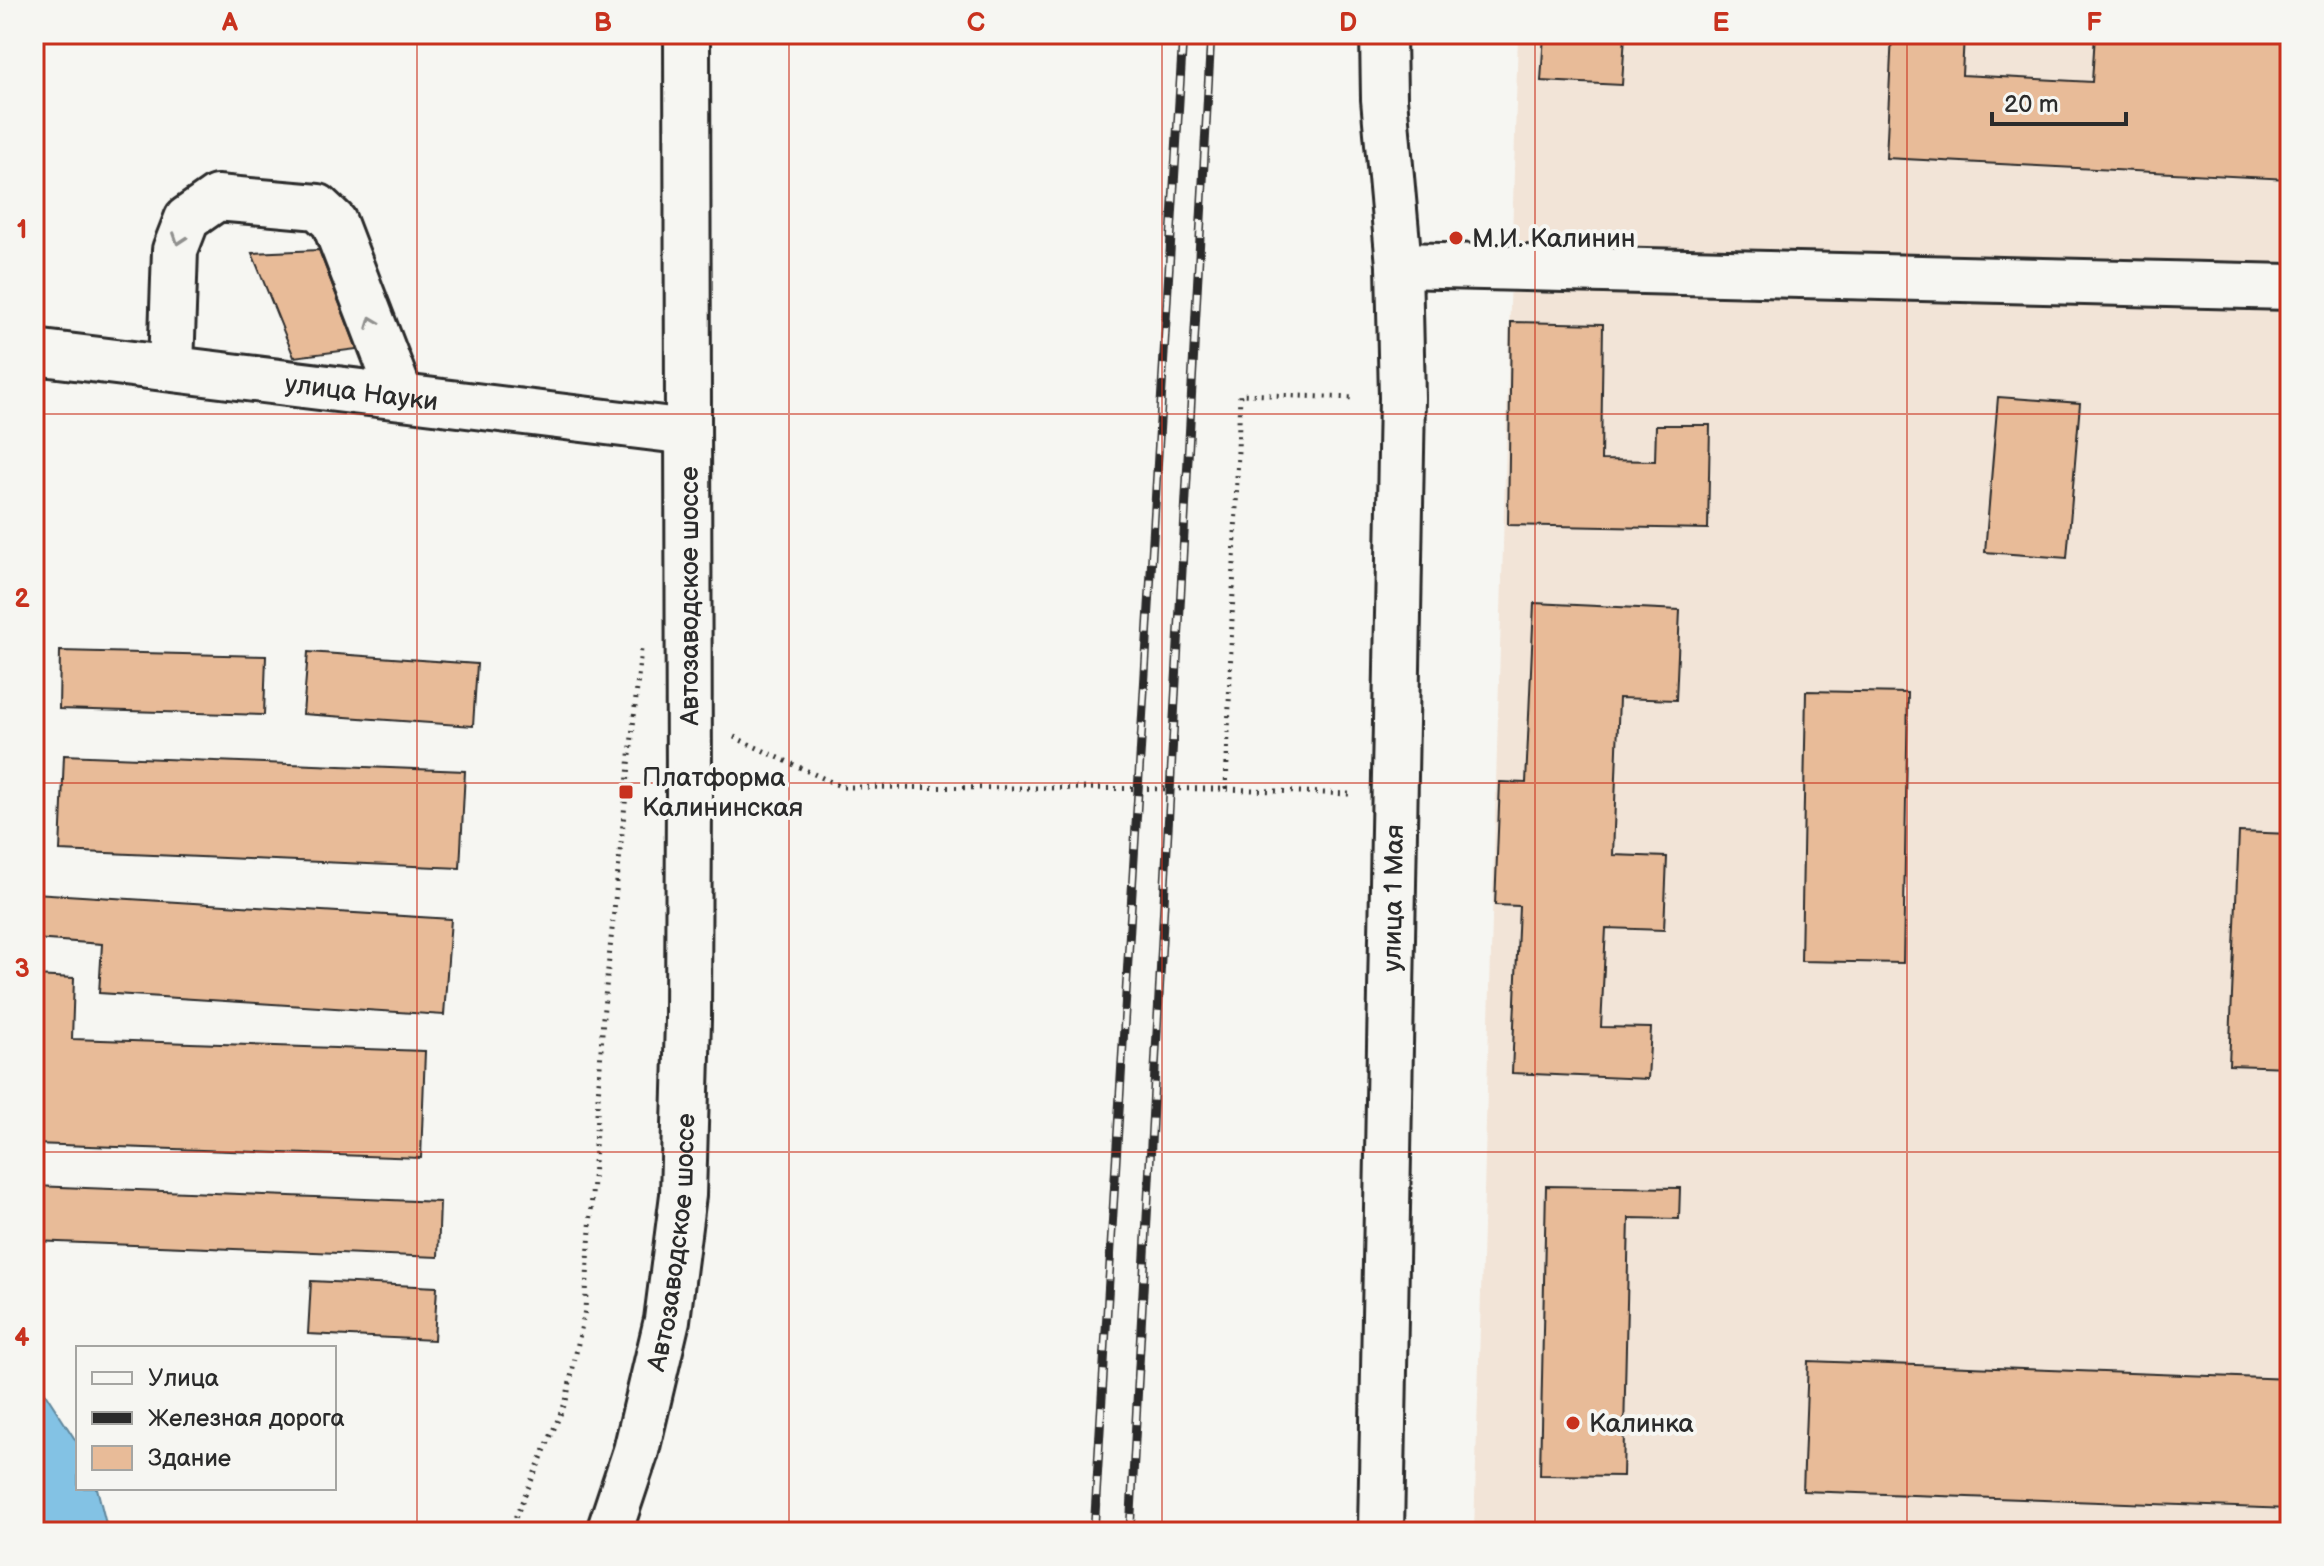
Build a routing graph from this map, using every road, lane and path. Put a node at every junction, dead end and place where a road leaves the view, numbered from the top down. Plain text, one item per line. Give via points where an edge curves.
1 (687, 34) edge
2 (1383, 34) edge
3 (1399, 265) junction
4 (2290, 287) edge
5 (34, 352) edge
6 (171, 367) junction
7 (400, 394) junction
8 (1356, 398) dead end
9 (688, 432) junction
10 (641, 647) dead end
11 (734, 721) dead end
12 (1226, 789) junction
13 (1353, 794) dead end
14 (509, 1532) edge
15 (609, 1532) edge
16 (1381, 1532) edge

1 - 9 main road, Автозаводское шоссе
2 - 3 main road, улица 1 Мая
3 - 4 main road
3 - 16 main road, улица 1 Мая via 1402,398
5 - 6 main road, улица Науки
6 - 7 main road, улица Науки
7 -> 6 main road via 334,222 318,207 217,198 187,219 175,250
7 - 9 main road, улица Науки
8 - 12 path via 1240,394
9 - 15 main road, Автозаводское шоссе via 683,1195 667,1320 636,1451
10 - 14 path via 603,1017 585,1310 566,1401
11 - 12 path via 734,737 842,787
12 - 13 path

